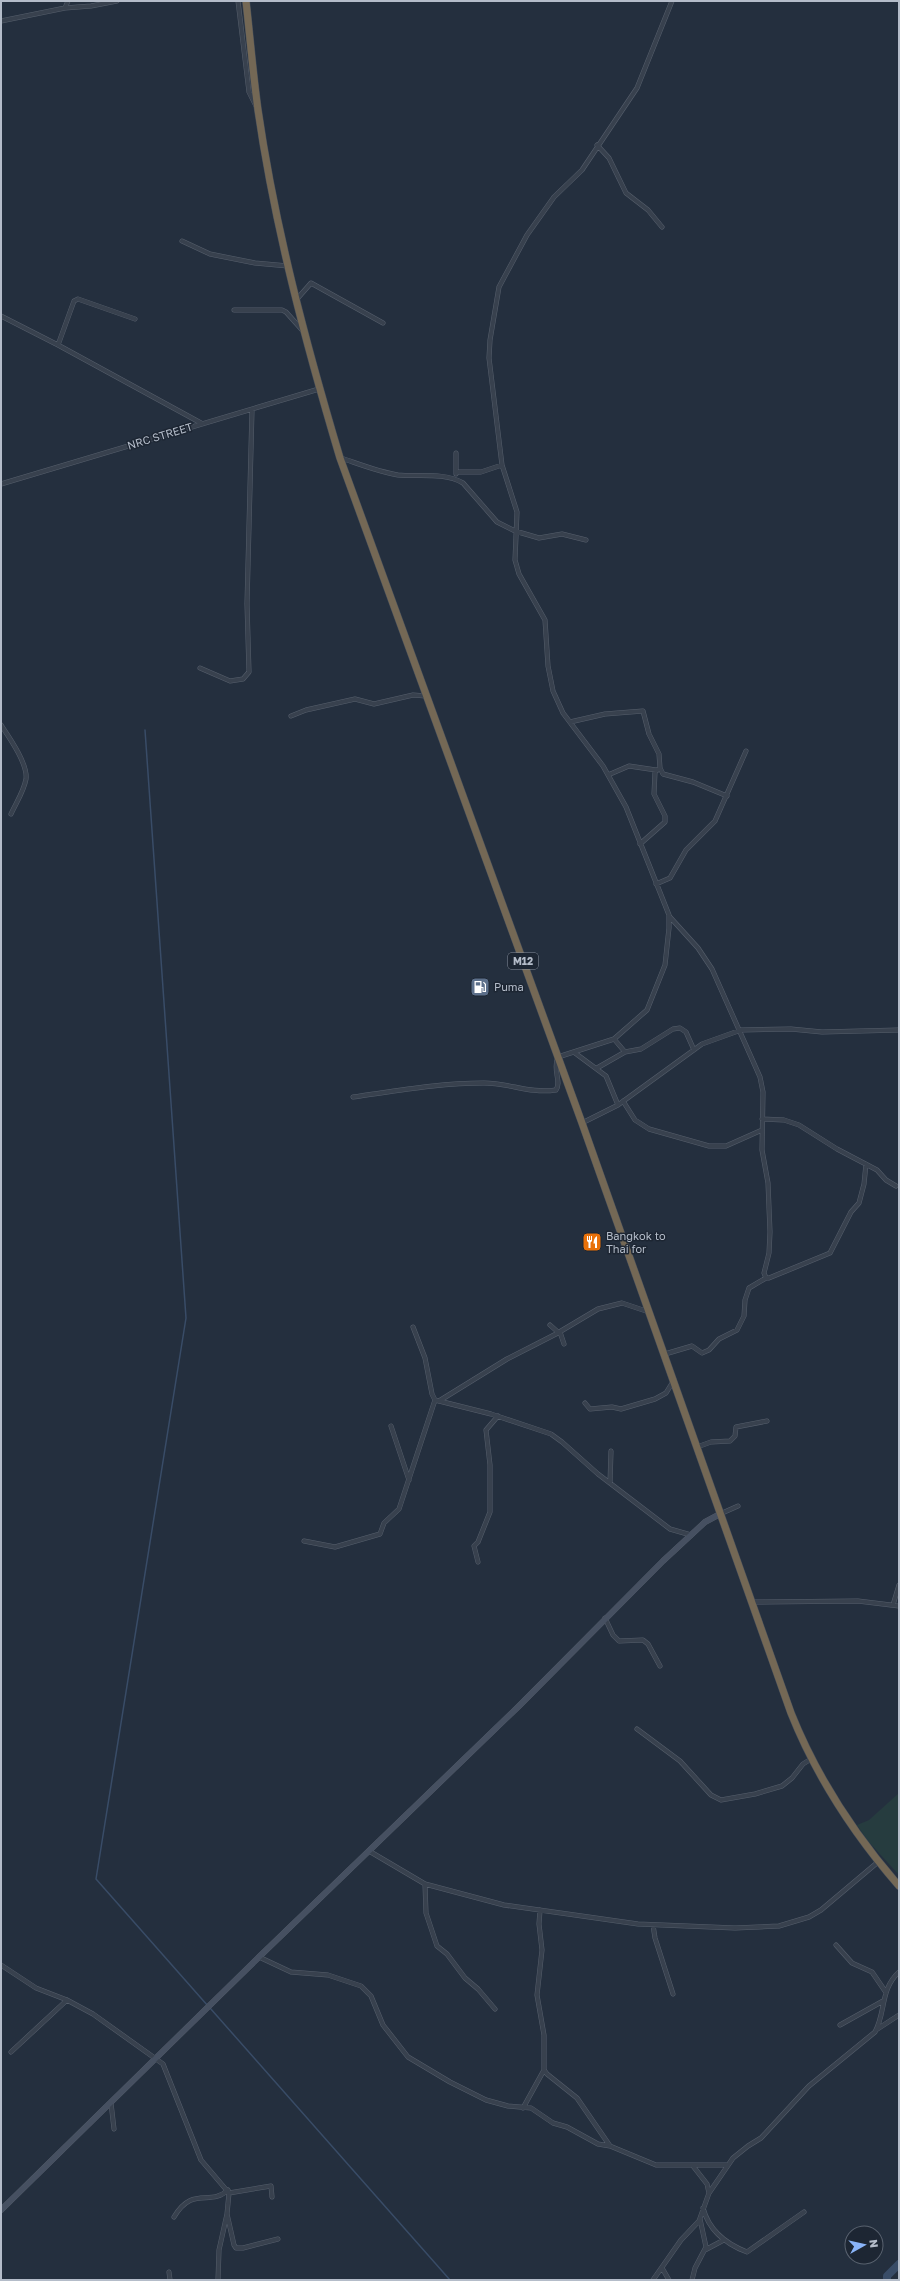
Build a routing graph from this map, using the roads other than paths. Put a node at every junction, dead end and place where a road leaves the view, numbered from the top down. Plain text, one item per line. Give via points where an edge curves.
1 (68, 1) edge
2 (117, 1) edge
3 (238, 1) edge
4 (246, 1) edge
5 (672, 1) edge
6 (65, 8) junction
7 (1, 21) edge
8 (258, 110) junction
9 (597, 145) junction
10 (662, 227) dead end
11 (182, 241) dead end
12 (288, 266) junction
13 (296, 299) junction
14 (234, 310) dead end
15 (1, 316) edge
16 (135, 319) dead end
17 (383, 323) dead end
18 (305, 333) junction
19 (58, 345) junction
20 (319, 389) junction
21 (252, 410) junction
22 (201, 423) junction
23 (456, 453) dead end
24 (340, 458) junction
25 (502, 464) junction
26 (456, 472) junction
27 (456, 479) junction
28 (1, 484) edge
29 (515, 532) junction
30 (586, 540) dead end
31 (200, 668) dead end
32 (426, 696) junction
33 (291, 716) dead end
34 (570, 722) junction
35 (1, 725) edge
36 (746, 751) dead end
37 (658, 769) junction
38 (608, 775) junction
39 (727, 796) junction
40 (11, 814) dead end
41 (640, 844) junction
42 (656, 884) junction
43 (669, 915) junction
44 (741, 1030) junction
45 (899, 1030) edge
46 (614, 1039) junction
47 (694, 1050) junction
48 (625, 1052) junction
49 (575, 1053) junction
50 (558, 1057) junction
51 (597, 1068) junction
52 (353, 1097) dead end
53 (623, 1101) junction
54 (618, 1104) junction
55 (762, 1119) junction
56 (582, 1123) junction
57 (762, 1130) junction
58 (866, 1164) junction
59 (896, 1186) dead end
60 (766, 1278) junction
61 (650, 1312) junction
62 (550, 1325) dead end
63 (413, 1327) dead end
64 (559, 1332) junction
65 (564, 1344) dead end
66 (664, 1354) junction
67 (674, 1380) junction
68 (437, 1400) junction
69 (585, 1403) dead end
70 (498, 1416) junction
71 (767, 1422) dead end
72 (391, 1426) dead end
73 (698, 1447) junction
74 (611, 1451) dead end
75 (409, 1481) junction
76 (610, 1484) junction
77 (738, 1506) dead end
78 (720, 1514) junction
79 (691, 1535) junction
80 (304, 1541) dead end
81 (478, 1562) dead end
82 (899, 1585) edge
83 (751, 1602) junction
84 (893, 1605) junction
85 (899, 1606) edge
86 (605, 1618) junction
87 (660, 1666) dead end
88 (637, 1729) dead end
89 (811, 1759) junction
90 (369, 1852) junction
91 (878, 1862) junction
92 (425, 1884) junction
93 (899, 1886) edge
94 (540, 1910) junction
95 (653, 1925) junction
96 (836, 1945) dead end
97 (258, 1957) junction
98 (1, 1965) edge
99 (899, 1972) edge
100 (885, 1991) junction
101 (673, 1994) dead end
102 (67, 2000) junction
103 (883, 2001) junction
104 (495, 2009) dead end
105 (899, 2015) edge
106 (840, 2025) dead end
107 (876, 2030) junction
108 (11, 2052) dead end
109 (157, 2058) junction
110 (544, 2070) junction
111 (111, 2102) junction
112 (523, 2108) junction
113 (114, 2129) dead end
114 (610, 2146) junction
115 (727, 2165) junction
116 (692, 2166) junction
117 (228, 2191) junction
118 (709, 2193) junction
119 (272, 2197) dead end
120 (703, 2208) junction
121 (1, 2210) edge
122 (804, 2212) dead end
123 (227, 2214) junction
124 (700, 2216) junction
125 (174, 2218) dead end
126 (278, 2239) dead end
127 (722, 2241) junction
128 (705, 2250) junction
129 (662, 2268) junction
130 (169, 2272) dead end
131 (170, 2280) edge
132 (218, 2280) edge
133 (653, 2280) edge
134 (669, 2280) edge
135 (692, 2280) edge

1 - 6 street
2 - 6 street
3 - 8 street via 249,92
4 - 8 highway, M12
5 - 9 street via 636,88
6 - 7 street
8 - 12 highway, M12
9 - 10 street via 609,158 626,193 648,210
9 - 25 street via 582,170 554,198 527,235 499,287 489,358
11 - 12 street via 210,254 255,263
12 - 13 highway, M12
13 - 17 street via 311,283
13 - 18 highway, M12
14 - 18 street via 282,310
15 - 19 street
16 - 19 street via 78,299 74,301
18 - 20 highway, M12
19 - 22 street
20 - 21 street, NRC STREET
20 - 24 highway, M12
21 - 22 street, NRC STREET
21 - 31 street via 247,597 248,672 243,679 234,681
22 - 28 street, NRC STREET
23 - 26 street
24 - 27 street via 397,475
24 - 32 highway, M12
25 - 26 street via 481,472
25 - 29 street via 516,512
26 - 27 street
27 - 29 street via 497,522
29 - 30 street via 539,538 562,534
29 - 34 street via 515,560 519,574 545,620 550,677 558,704
32 - 33 street via 413,695 374,704 355,699
32 - 50 highway, M12
34 - 37 street via 605,714 643,711 660,754
34 - 38 street
35 - 40 street via 16,748 26,773 25,783
36 - 39 street
37 - 38 street via 629,766
37 - 39 street via 666,776 684,779
37 - 41 street via 654,794 665,822
38 - 41 street via 626,807
39 - 42 street via 715,821 686,850 670,878
41 - 42 street
42 - 43 street
43 - 44 street via 704,955
43 - 46 street via 670,928 665,965 651,1004
44 - 45 street
44 - 47 street via 709,1040
44 - 55 street via 744,1044 760,1077 763,1092
46 - 48 street
46 - 49 street
47 - 48 street via 686,1032 680,1028 673,1029 641,1049
47 - 53 street
48 - 51 street
49 - 50 street
49 - 51 street
50 - 52 street via 555,1067 559,1084 556,1090 534,1092 494,1083 462,1083
50 - 56 highway, M12
51 - 54 street via 606,1076
53 - 54 street
53 - 57 street via 635,1120 649,1129 708,1146 726,1146
54 - 56 street
55 - 57 street
55 - 58 street via 793,1122
56 - 61 highway, M12
57 - 60 street via 770,1232 769,1253 764,1273
58 - 59 street
58 - 60 street via 859,1202 851,1212 830,1253
60 - 66 street via 749,1288 744,1316 737,1330 719,1339 705,1352 698,1352 692,1346
61 - 64 street via 622,1303 598,1310
61 - 66 highway, M12
62 - 64 street
63 - 68 street via 425,1358 432,1394
64 - 65 street
64 - 68 street
66 - 67 highway, M12
67 - 69 street via 666,1393 621,1409 590,1408
67 - 73 highway, M12
68 - 70 street
68 - 75 street
70 - 76 street via 551,1434
70 - 81 street via 486,1430 490,1466 490,1512 474,1546
71 - 73 street via 736,1427 730,1441 711,1442
72 - 75 street
73 - 78 highway, M12
74 - 76 street
75 - 80 street via 399,1509 384,1523 380,1534 335,1547
76 - 79 street via 670,1529
77 - 78 street
78 - 79 street via 705,1522
78 - 83 highway, M12
79 - 86 street
82 - 84 street
83 - 84 street via 858,1601
83 - 89 highway, M12 via 791,1713
84 - 85 street
86 - 87 street via 613,1635 619,1641 640,1639 648,1644
86 - 90 street
88 - 89 street via 680,1762 711,1795 721,1800 782,1786
89 - 91 highway, M12 via 848,1822
90 - 92 street
90 - 97 street
91 - 93 highway, M12
91 - 95 street via 821,1910 790,1924 761,1928
92 - 94 street via 504,1905
92 - 104 street via 426,1913 437,1946 451,1958 465,1978 478,1988
94 - 95 street
94 - 110 street via 542,1950 537,1995 544,2036
95 - 101 street
96 - 100 street via 852,1963 872,1972
97 - 109 street
97 - 112 street via 291,1972 328,1975 361,1986 370,1994 383,2025 408,2057 486,2100
98 - 102 street via 36,1988
99 - 100 street via 892,1978
100 - 103 street
102 - 108 street
102 - 109 street via 109,2024
103 - 106 street
103 - 107 street
105 - 107 street
107 - 115 street via 809,2086 761,2138 740,2151
109 - 111 street
109 - 117 street via 163,2064 201,2160
110 - 112 street
110 - 114 street via 577,2098
111 - 113 street
111 - 121 street
112 - 114 street via 537,2110 547,2120 567,2127 598,2144
114 - 116 street via 656,2165
115 - 116 street
115 - 118 street
116 - 118 street via 707,2184
117 - 119 street via 271,2186
117 - 123 street
117 - 125 street via 221,2195 194,2198 181,2205
118 - 120 street
120 - 124 street
120 - 127 street via 707,2221
122 - 127 street via 748,2252
123 - 126 street via 236,2248
123 - 132 street via 220,2250
124 - 128 street via 706,2243
124 - 129 street
127 - 128 street
128 - 135 street via 695,2268
129 - 133 street
129 - 134 street
130 - 131 street

